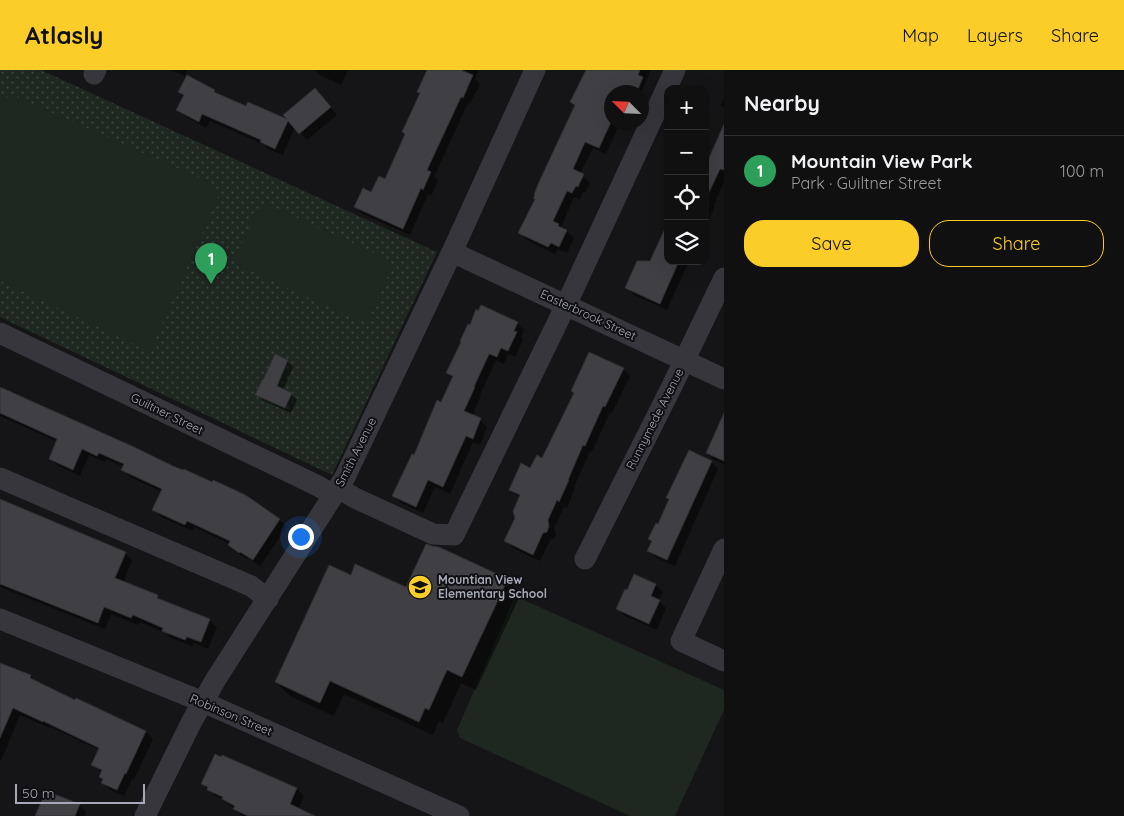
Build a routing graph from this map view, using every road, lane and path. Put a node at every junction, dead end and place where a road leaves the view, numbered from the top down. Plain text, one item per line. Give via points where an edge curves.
1 (535, 70) edge
2 (675, 70) edge
3 (452, 252) junction
4 (724, 278) edge
5 (566, 305) junction
6 (0, 333) edge
7 (685, 360) junction
8 (724, 379) edge
9 (0, 478) edge
10 (336, 491) junction
11 (724, 550) edge
12 (585, 559) dead end
13 (268, 599) junction
14 (0, 619) edge
15 (724, 661) edge
16 (203, 702) junction
17 (145, 816) edge
18 (459, 816) edge

1 - 3 street, Smith Avenue
2 - 5 street
3 - 5 street, Easterbrook Street
3 - 10 street, Smith Avenue via 350,468
4 - 7 street, Runnymede Avenue
5 - 7 street, Easterbrook Street
5 - 10 street, Guiltner Street via 454,535 433,534
6 - 10 street, Guiltner Street via 316,485
7 - 8 street, Easterbrook Street
7 - 12 street, Runnymede Avenue
9 - 13 street via 251,586
10 - 13 street, Smith Avenue
11 - 15 street via 681,641
13 - 16 street, Smith Avenue
14 - 16 street, Robinson Street
16 - 17 street, Smith Avenue
16 - 18 street, Robinson Street

